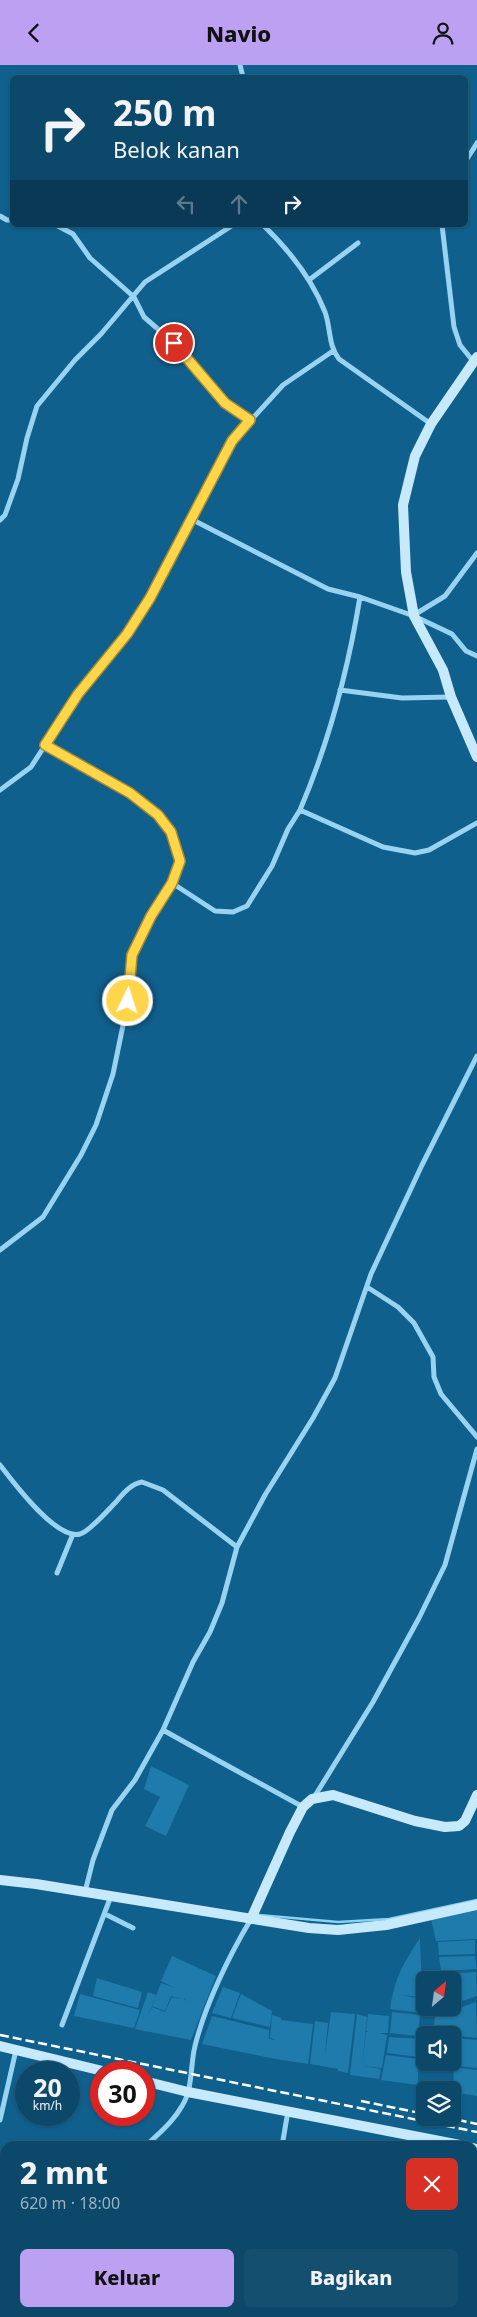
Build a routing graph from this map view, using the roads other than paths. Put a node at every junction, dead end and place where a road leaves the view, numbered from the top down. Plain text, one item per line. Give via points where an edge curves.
1 (477, 143) edge
2 (468, 157) edge
3 (60, 227) edge
4 (230, 227) edge
5 (265, 227) edge
6 (442, 227) edge
7 (358, 243) dead end
8 (309, 280) junction
9 (134, 297) junction
10 (333, 351) junction
11 (476, 361) edge
12 (250, 420) junction
13 (431, 424) junction
14 (191, 519) junction
15 (0, 520) edge
16 (477, 553) edge
17 (360, 597) junction
18 (414, 616) junction
19 (477, 656) edge
20 (340, 690) junction
21 (451, 697) junction
22 (45, 745) junction
23 (477, 757) edge
24 (0, 790) edge
25 (300, 811) junction
26 (477, 823) edge
27 (172, 883) junction
28 (477, 1056) edge
29 (0, 1250) edge
30 (367, 1287) junction
31 (477, 1437) edge
32 (477, 1449) edge
33 (0, 1465) edge
34 (72, 1534) junction
35 (238, 1547) junction
36 (57, 1573) dead end
37 (164, 1730) junction
38 (477, 1795) edge
39 (312, 1799) junction
40 (303, 1807) junction
41 (0, 1881) edge
42 (86, 1888) junction
43 (111, 1895) junction
44 (477, 1905) edge
45 (105, 1914) junction
46 (251, 1918) junction
47 (133, 1928) dead end
48 (62, 2025) dead end
49 (0, 2046) edge
50 (16, 2049) junction
51 (90, 2068) edge
52 (155, 2084) edge
53 (188, 2091) junction
54 (288, 2111) junction
55 (0, 2120) edge
56 (151, 2141) edge
57 (283, 2141) edge
58 (413, 2141) edge

1 - 2 street
3 - 9 street via 73,233 90,258
4 - 9 street via 145,282
5 - 8 street
6 - 11 street via 454,327 460,345
7 - 8 street
8 - 10 street via 326,315
9 - 12 street via 144,317 174,343 225,403
9 - 15 street via 74,360 37,406 18,479 5,515
10 - 12 street via 283,385
10 - 13 street
11 - 13 street
12 - 14 street via 232,441
13 - 18 street via 415,456 403,505 403,537
14 - 17 street via 305,579 336,592
14 - 22 street via 132,627 78,694
16 - 18 street via 445,596
17 - 18 street
17 - 20 street
18 - 19 street via 452,634 466,651
18 - 21 street via 443,670
20 - 21 street via 402,697
20 - 25 street via 315,776
21 - 23 street
22 - 24 street via 30,767
22 - 27 street via 130,793 158,815 171,832 180,861
25 - 26 street via 383,847 415,853 428,850
25 - 27 street via 247,906 233,912 215,911
27 - 29 street via 132,955 128,1001 113,1074 82,1155 43,1217
28 - 30 street via 422,1165
30 - 31 street via 398,1307 414,1323 432,1357 434,1377 441,1394
30 - 35 street via 335,1377
32 - 39 street via 445,1565 373,1702
33 - 34 street via 33,1506 63,1531
34 - 35 street via 81,1534 130,1487 142,1482 163,1490
34 - 36 street
35 - 37 street via 222,1603
37 - 40 street
37 - 42 street via 135,1780 112,1810
38 - 39 street via 465,1821 459,1826 445,1827 333,1795
39 - 40 street
40 - 46 street
41 - 42 street
42 - 43 street
43 - 45 street
43 - 46 street
44 - 46 street via 386,1925 338,1929 309,1928
45 - 47 street
45 - 48 street
46 - 53 street via 233,1949 207,2013 195,2047
49 - 50 street
50 - 51 street
50 - 55 street
52 - 53 street
53 - 54 street
53 - 56 street via 184,2105
54 - 57 street
54 - 58 street

